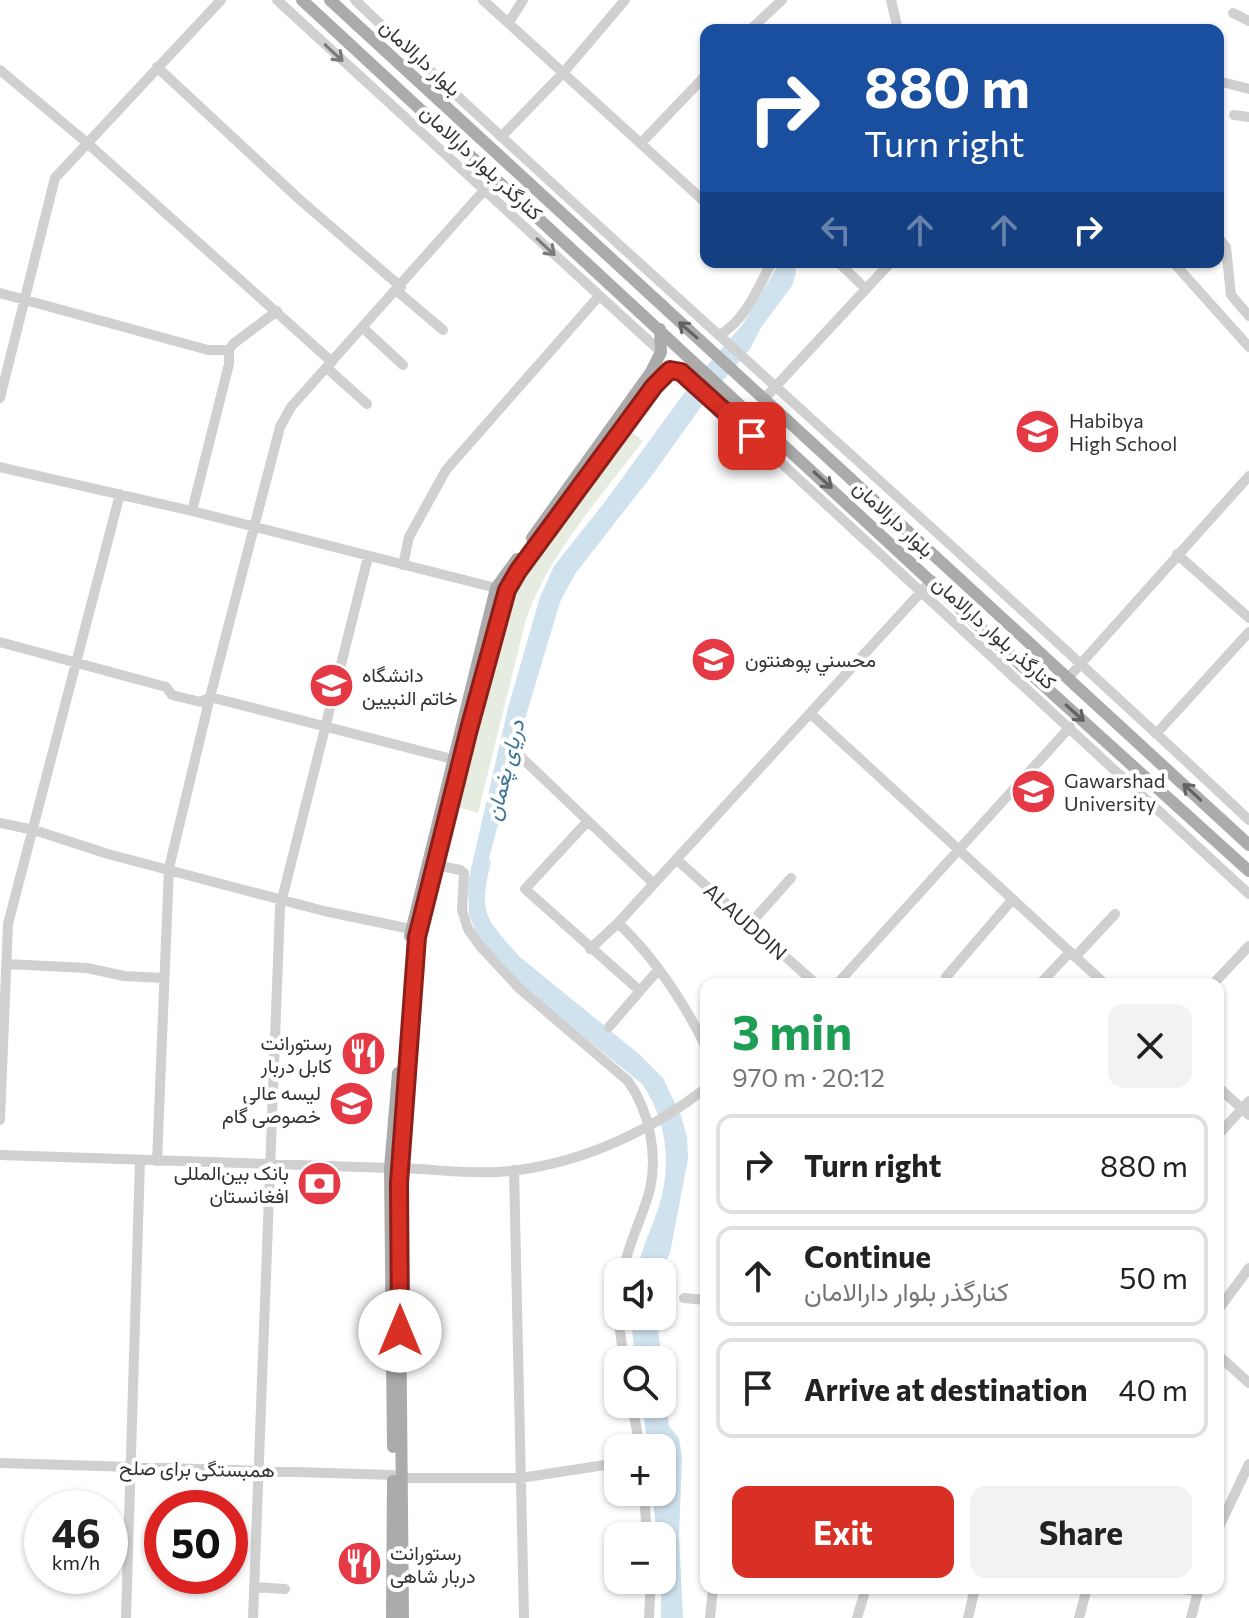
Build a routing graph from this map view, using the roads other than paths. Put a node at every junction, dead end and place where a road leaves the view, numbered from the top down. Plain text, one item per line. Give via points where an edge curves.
1 (221, 0) edge
2 (277, 0) edge
3 (302, 0) edge
4 (330, 0) edge
5 (355, 0) edge
6 (483, 0) edge
7 (523, 0) edge
8 (625, 0) edge
9 (782, 0) edge
10 (891, 0) edge
11 (1233, 13) dead end
12 (1249, 21) edge
13 (509, 22) junction
14 (756, 24) edge
15 (897, 24) edge
16 (157, 67) junction
17 (0, 70) edge
18 (563, 73) junction
19 (700, 81) edge
20 (1224, 83) edge
21 (1249, 89) edge
22 (1234, 115) dead end
23 (1249, 117) edge
24 (501, 137) junction
25 (86, 142) junction
26 (641, 143) junction
27 (495, 178) junction
28 (485, 190) junction
29 (700, 197) edge
30 (1224, 244) edge
31 (769, 268) edge
32 (844, 268) edge
33 (885, 268) edge
34 (1179, 268) edge
35 (399, 289) junction
36 (866, 289) junction
37 (0, 293) edge
38 (599, 296) junction
39 (25, 300) junction
40 (655, 302) junction
41 (638, 310) junction
42 (277, 311) junction
43 (1249, 316) edge
44 (363, 328) junction
45 (660, 329) junction
46 (443, 330) dead end
47 (724, 339) junction
48 (1246, 340) edge
49 (229, 350) junction
50 (661, 352) junction
51 (330, 365) junction
52 (403, 365) dead end
53 (776, 386) junction
54 (0, 398) edge
55 (764, 399) junction
56 (367, 404) dead end
57 (751, 414) junction
58 (740, 425) junction
59 (815, 446) junction
60 (802, 461) junction
61 (0, 467) edge
62 (1249, 476) edge
63 (120, 494) junction
64 (192, 511) junction
65 (253, 528) junction
66 (1177, 554) junction
67 (368, 557) junction
68 (403, 565) junction
69 (932, 580) junction
70 (496, 588) junction
71 (921, 591) junction
72 (1249, 618) edge
73 (1249, 632) edge
74 (0, 642) edge
75 (77, 664) junction
76 (1079, 665) junction
77 (1017, 670) junction
78 (1068, 678) junction
79 (210, 697) junction
80 (811, 714) junction
81 (1070, 727) junction
82 (325, 728) junction
83 (1156, 734) junction
84 (520, 756) dead end
85 (452, 759) junction
86 (446, 802) junction
87 (1249, 820) edge
88 (587, 822) junction
89 (0, 823) edge
90 (34, 830) junction
91 (1249, 845) edge
92 (958, 850) junction
93 (676, 859) junction
94 (436, 865) junction
95 (169, 868) junction
96 (1249, 871) edge
97 (791, 878) dead end
98 (654, 884) junction
99 (1249, 894) edge
100 (281, 898) junction
101 (1012, 900) junction
102 (1115, 914) dead end
103 (618, 923) junction
104 (750, 924) junction
105 (411, 929) junction
106 (1249, 946) edge
107 (590, 949) junction
108 (1073, 954) junction
109 (6, 964) junction
110 (658, 970) junction
111 (946, 977) dead end
112 (163, 978) junction
113 (809, 978) edge
114 (842, 978) edge
115 (1047, 978) edge
116 (1099, 978) edge
117 (1219, 978) edge
118 (640, 991) junction
119 (2, 1013) edge
120 (609, 1027) dead end
121 (700, 1037) edge
122 (1224, 1091) edge
123 (700, 1093) edge
124 (1247, 1108) edge
125 (0, 1120) edge
126 (650, 1125) junction
127 (1224, 1129) edge
128 (0, 1155) edge
129 (140, 1160) junction
130 (157, 1161) junction
131 (269, 1164) junction
132 (395, 1168) junction
133 (514, 1170) junction
134 (627, 1258) edge
135 (1249, 1268) edge
136 (684, 1298) dead end
137 (700, 1299) edge
138 (1224, 1302) edge
139 (1224, 1360) edge
140 (1249, 1383) edge
141 (0, 1463) edge
142 (1249, 1464) edge
143 (604, 1465) edge
144 (129, 1466) junction
145 (259, 1469) junction
146 (398, 1477) junction
147 (520, 1478) junction
148 (1224, 1516) edge
149 (397, 1546) junction
150 (255, 1587) junction
151 (285, 1589) dead end
152 (650, 1594) edge
153 (712, 1594) edge
154 (864, 1594) edge
155 (974, 1594) edge
156 (1085, 1594) edge
157 (1198, 1594) edge
158 (126, 1618) edge
159 (253, 1618) edge
160 (392, 1618) edge
161 (403, 1618) edge
162 (524, 1618) edge
163 (649, 1618) edge
164 (710, 1618) edge
165 (857, 1618) edge
166 (968, 1618) edge
167 (1079, 1618) edge
168 (1191, 1618) edge

1 - 16 street
2 -> 28 street, کنارگذر بلوار دارالامان
3 - 27 main road, بلوار دارالامان
4 - 40 main road, بلوار دارالامان
5 - 24 street, کنارگذر بلوار دارالامان
6 - 13 street
7 - 13 street
8 - 18 street
9 - 14 street
10 - 15 street
11 - 12 street
13 - 18 street
16 - 25 street
16 - 35 street
17 - 25 street
18 - 24 street
18 - 26 street
19 - 26 street
20 - 21 street
22 - 23 street
24 - 47 street, کنارگذر بلوار دارالامان
25 - 39 street via 55,178
25 - 42 street
26 - 29 street
27 - 28 street
27 - 41 main road, بلوار دارالامان
28 - 35 street
28 -> 38 street, کنارگذر بلوار دارالامان
30 - 43 street via 1231,295
31 - 47 street
32 - 36 street
33 - 36 street
34 - 48 street
35 - 44 street
35 - 46 street
36 - 53 street
37 - 39 street
38 - 50 street, کنارگذر بلوار دارالامان
38 - 68 street via 446,470 409,537
39 - 49 street via 208,350
39 - 54 street
40 - 41 main road
55 -> 40 main road, بلوار دارالامان
41 - 45 main road, بلوار دارالامان
42 - 49 street
42 - 51 street
44 - 51 street
44 - 52 street
45 - 50 main road
45 - 57 main road, بلوار دارالامان
47 - 53 street, کنارگذر بلوار دارالامان
49 - 64 street
50 - 70 main road
51 - 56 street
51 - 65 street via 280,427
53 - 55 street
53 - 76 street, کنارگذر بلوار دارالامان
55 - 59 main road, بلوار دارالامان
57 - 58 main road
57 - 60 main road, بلوار دارالامان
58 - 71 street, کنارگذر بلوار دارالامان
58 - 86 main road, کنارگذر بلوار دارالامان via 678,370 665,374 507,590
59 - 60 main road
59 - 78 main road, بلوار دارالامان
60 -> 69 main road, بلوار دارالامان
61 - 63 street
62 - 66 street
63 - 64 street
63 - 75 street
64 - 65 street
65 - 67 street
65 - 79 street
66 - 72 street
66 - 76 street
67 - 68 street
67 - 82 street
68 - 70 street
69 - 71 street
69 - 77 main road, بلوار دارالامان
70 - 85 main road
71 - 77 street, کنارگذر بلوار دارالامان
71 - 80 street
73 - 83 street
74 - 75 street
75 - 79 street via 166,687 172,695 201,702
75 - 90 street
76 - 78 street
76 - 83 street, کنارگذر بلوار دارالامان
77 - 81 street, کنارگذر بلوار دارالامان
77 -> 96 main road, بلوار دارالامان
91 -> 78 main road, بلوار دارالامان
79 - 82 street
79 - 95 street
80 - 92 street
80 - 93 street
81 - 92 street
81 - 99 street, کنارگذر بلوار دارالامان
82 - 85 street
82 - 100 street
83 - 87 street, کنارگذر بلوار دارالامان
84 - 88 street
85 - 86 main road
86 - 94 main road
86 - 105 main road
88 - 98 street
88 - 107 street via 525,889
89 - 90 street
90 - 95 street
90 - 109 street via 8,924
92 - 101 street
92 - 114 street
93 - 98 street
93 - 104 street, ALAUDDIN
94 - 126 street via 464,873 462,910 480,946 520,989 628,1081
94 - 132 main road via 417,937
95 - 100 street
95 - 112 street
97 - 104 street
98 - 103 street
100 - 105 street
100 - 131 street
101 - 108 street
101 - 111 street
102 - 108 street
103 - 107 street
103 - 110 street
104 - 113 street, ALAUDDIN
105 - 132 main road
106 - 117 street
107 - 118 street
108 - 115 street
108 - 116 street
109 - 112 street
109 - 119 street
110 - 118 street
110 - 121 street
112 - 130 street
118 - 120 street
119 - 125 street
122 - 124 street
123 - 126 street
124 - 127 street
126 - 133 street via 588,1153
126 - 134 street via 650,1187
128 - 129 street
129 - 130 street
129 - 144 street
130 - 131 street
131 - 132 street
131 - 145 street
132 - 133 street
132 - 146 main road
133 - 147 street
135 - 138 street
136 - 137 street
139 - 140 street
141 - 144 street, همبستگی برای صلح
142 - 148 street
143 - 147 street, همبستگی برای صلح
144 - 145 street, همبستگی برای صلح
144 - 158 street
145 - 146 street, همبستگی برای صلح
145 - 150 street
146 - 147 street, همبستگی برای صلح
146 - 149 main road
147 - 162 street
149 - 160 main road
149 - 161 main road
150 - 151 street
150 - 159 street
152 - 163 street
153 - 164 street
154 - 165 street
155 - 166 street
156 - 167 street
157 - 168 street

